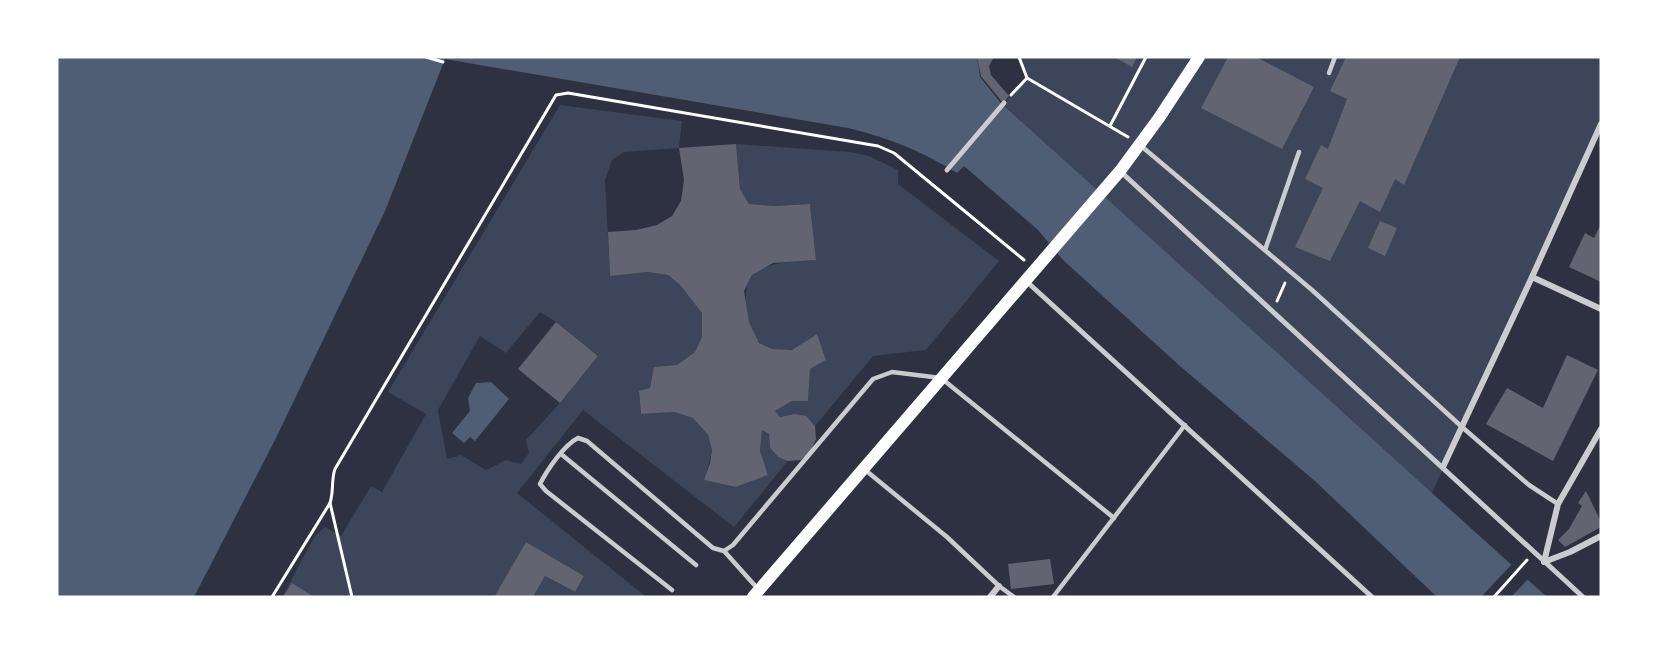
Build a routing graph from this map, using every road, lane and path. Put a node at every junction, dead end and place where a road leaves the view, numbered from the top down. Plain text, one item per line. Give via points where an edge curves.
1 (426, 57) edge
2 (1019, 57) edge
3 (1146, 57) edge
4 (1199, 57) edge
5 (1335, 57) edge
6 (443, 62) dead end
7 (1329, 73) dead end
8 (1027, 78) junction
9 (1004, 103) joint
10 (1601, 124) edge
11 (1110, 126) junction
12 (1140, 145) junction
13 (1299, 152) dead end
14 (947, 170) dead end
15 (1120, 171) junction
16 (1265, 250) junction
17 (1035, 269) junction
18 (1290, 271) junction
19 (1532, 277) junction
20 (1025, 280) junction
21 (1601, 309) edge
22 (1273, 311) junction
23 (941, 378) junction
24 (1185, 425) junction
25 (1462, 427) junction
26 (1601, 429) edge
27 (561, 454) junction
28 (1443, 467) junction
29 (863, 468) junction
30 (330, 502) junction
31 (1558, 504) junction
32 (1114, 518) junction
33 (1601, 536) edge
34 (724, 551) junction
35 (1534, 552) junction
36 (1544, 562) junction
37 (696, 565) dead end
38 (999, 586) junction
39 (672, 590) dead end
40 (756, 593) edge
41 (272, 597) edge
42 (352, 597) edge
43 (990, 597) edge
44 (1014, 597) edge
45 (1053, 597) edge
46 (1372, 597) edge
47 (1494, 597) edge
48 (1583, 597) edge

1 - 6 path
2 - 8 path
3 - 11 path
4 - 12 main road
5 - 7 lane
8 - 9 path
8 - 11 path
9 - 14 street
10 - 19 street
11 - 12 path
12 - 15 main road
12 - 16 lane
13 - 16 lane
15 - 17 main road
15 - 22 street
16 - 18 lane
17 - 20 main road
17 - 30 path via 894,153 878,146 562,93 554,98 335,469
18 - 22 path
18 - 25 lane
19 - 21 street
19 - 25 street
20 - 23 main road
20 - 24 street
22 - 28 street
23 - 29 main road
23 - 32 lane
23 - 34 lane via 892,372 873,379
24 - 32 lane
24 - 46 street
25 - 28 street
25 - 31 lane via 1529,485
26 - 31 street
27 - 34 lane via 571,441 587,441 713,548
27 - 37 lane
27 - 39 lane via 540,484
28 - 35 street
29 - 38 lane
29 - 40 main road
30 - 41 path
30 - 42 path
31 - 36 street
32 - 45 lane
33 - 36 street
34 - 40 lane
35 - 36 street
35 - 47 path
36 - 48 street
38 - 43 street
38 - 44 lane

